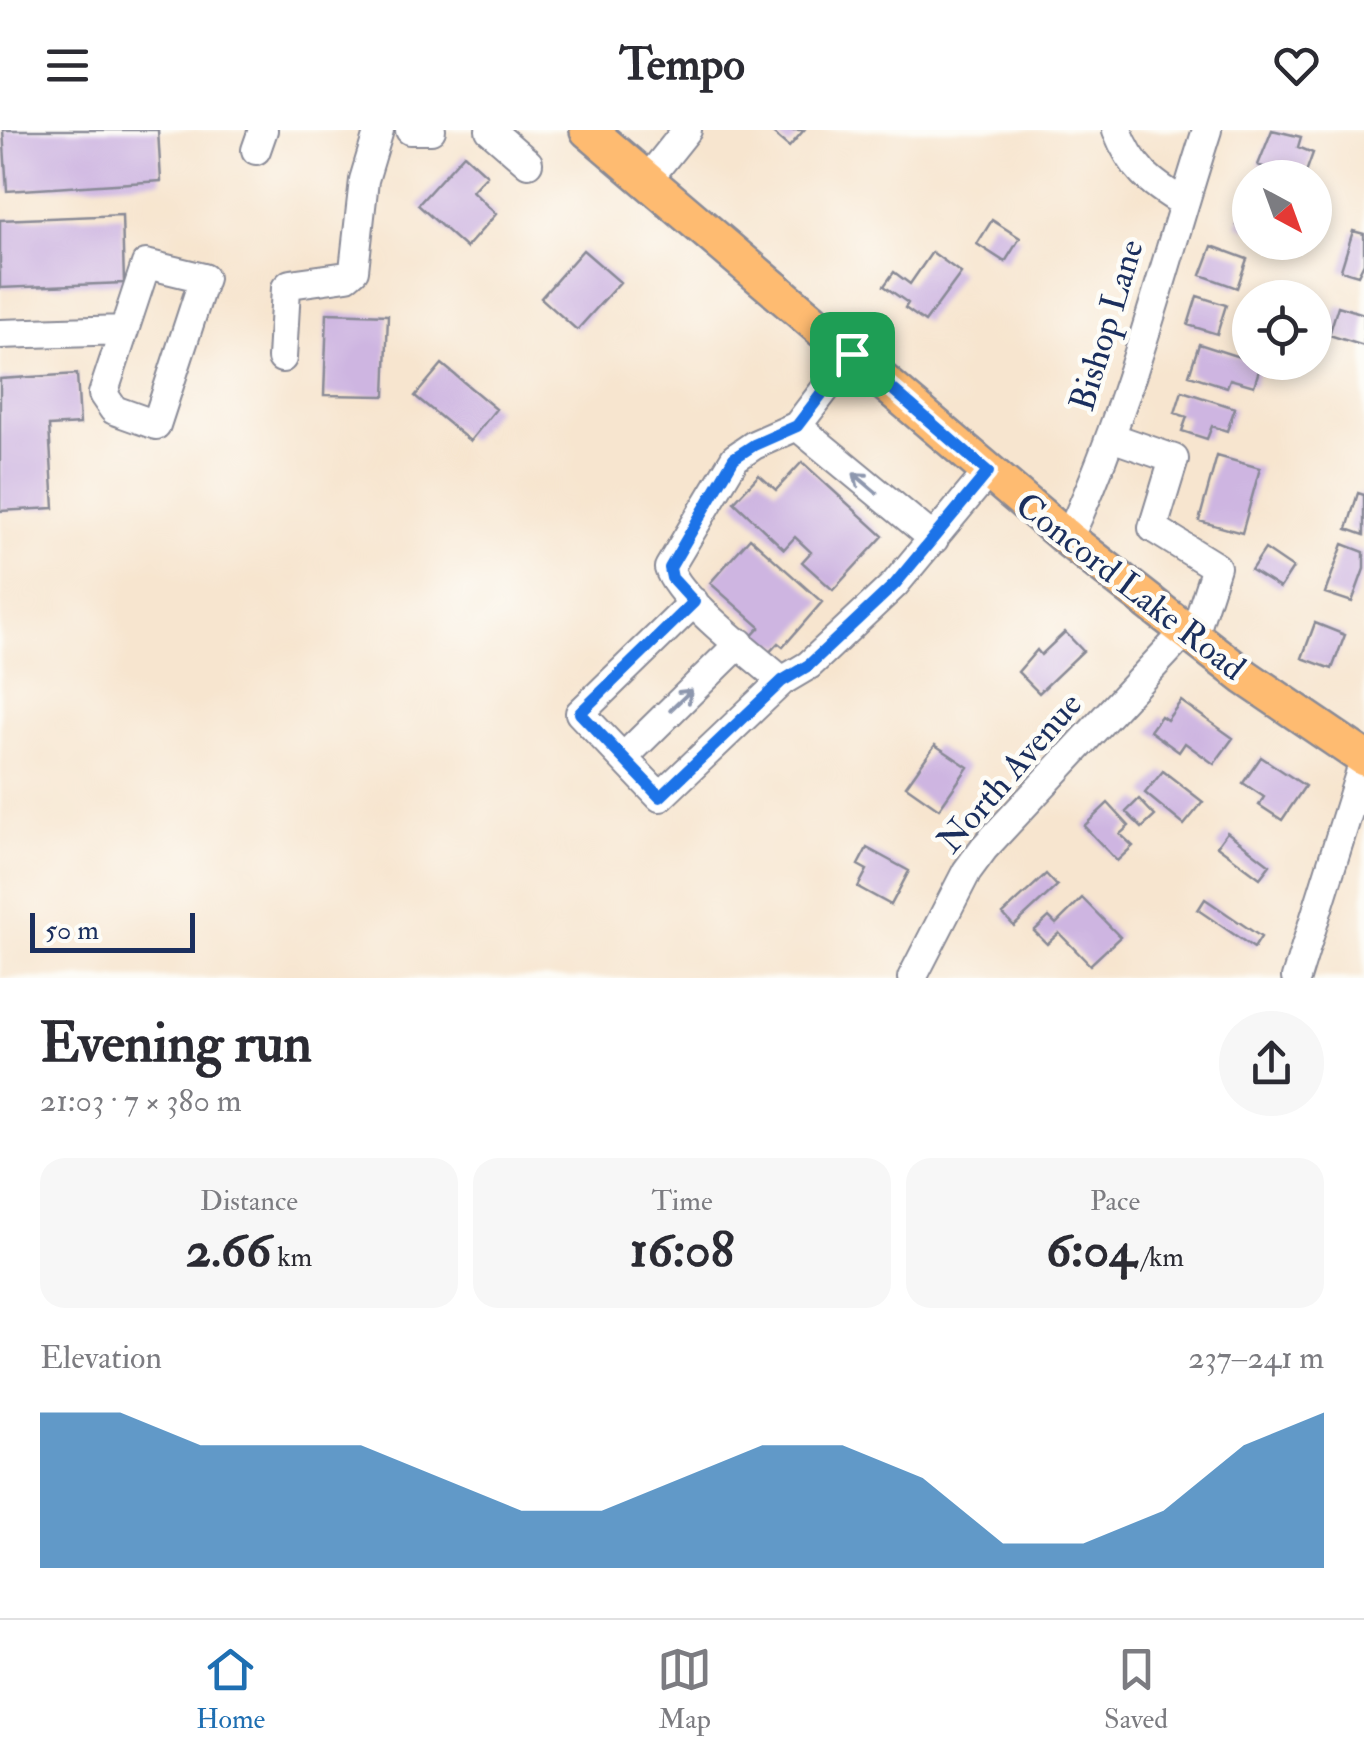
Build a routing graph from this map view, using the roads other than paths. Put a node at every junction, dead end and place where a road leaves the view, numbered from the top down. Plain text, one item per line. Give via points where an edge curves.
1 (380, 130) edge
2 (410, 130) edge
3 (431, 130) edge
4 (490, 130) edge
5 (588, 130) edge
6 (687, 130) edge
7 (1207, 130) edge
8 (1121, 141) edge
9 (528, 163) dead end
10 (647, 180) junction
11 (1184, 203) junction
12 (124, 330) junction
13 (0, 334) edge
14 (852, 354) junction
15 (282, 358) dead end
16 (797, 426) junction
17 (1111, 437) junction
18 (988, 472) junction
19 (934, 539) junction
20 (1068, 539) junction
21 (694, 602) junction
22 (1189, 635) junction
23 (740, 643) junction
24 (782, 681) junction
25 (623, 758) junction
26 (1364, 759) edge
27 (912, 978) edge
28 (1296, 978) edge

1 - 15 street via 364,180 354,270 286,288
2 - 3 street
4 - 9 street
5 - 10 main road, Concord Lake Road
6 - 10 street
7 - 11 street, Bishop Lane
8 - 11 street via 1142,174
10 - 14 main road, Concord Lake Road
11 - 17 street, Bishop Lane
12 - 12 street via 146,264 204,278 156,424 114,410 102,394
12 - 13 street
14 - 16 street
14 - 18 main road, Concord Lake Road
19 -> 16 street
16 - 21 street via 734,458 674,555 672,578
17 - 20 street, Bishop Lane
17 - 22 street via 1174,459 1152,528 1216,567
18 - 19 street
18 - 20 main road, Concord Lake Road
19 - 24 street via 809,665
20 - 22 main road, Concord Lake Road
21 - 23 street
21 - 25 street via 580,713
22 - 26 main road, Concord Lake Road
22 - 27 street, North Avenue via 984,848
23 - 24 street
25 -> 23 street
24 - 25 street via 660,797
26 - 28 street

